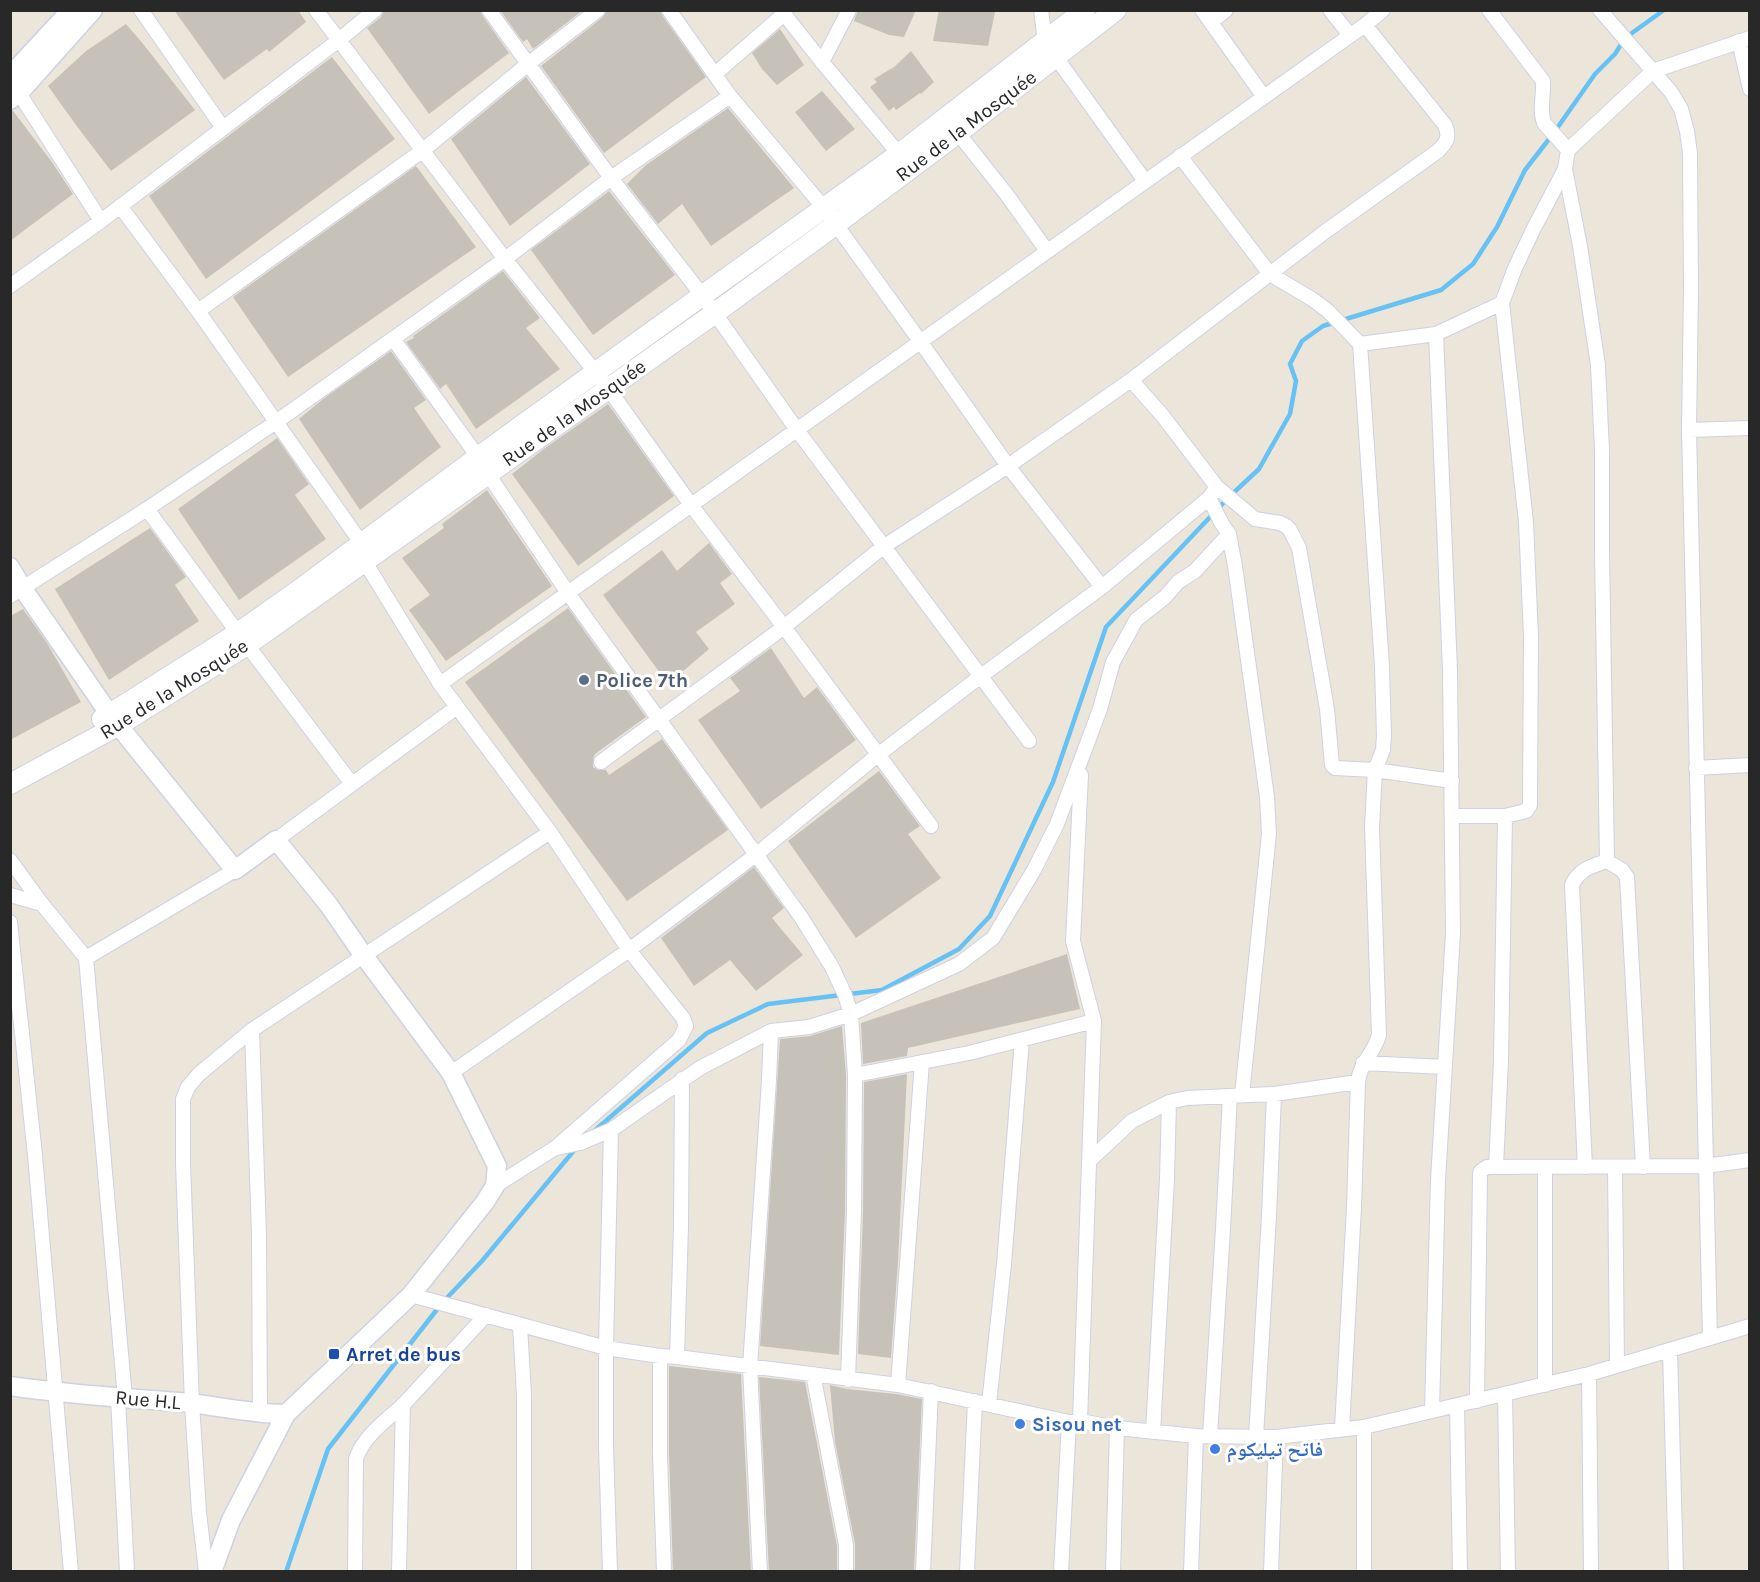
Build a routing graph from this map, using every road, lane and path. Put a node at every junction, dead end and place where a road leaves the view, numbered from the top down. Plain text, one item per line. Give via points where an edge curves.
1 (71, 10) edge
2 (93, 10) edge
3 (141, 10) edge
4 (316, 10) edge
5 (375, 10) edge
6 (489, 10) edge
7 (598, 10) edge
8 (669, 10) edge
9 (849, 10) edge
10 (1041, 10) edge
11 (1086, 10) edge
12 (1116, 10) edge
13 (1226, 10) edge
14 (1330, 10) edge
15 (1383, 10) edge
16 (1489, 10) edge
17 (1600, 10) edge
18 (783, 12) edge
19 (1206, 16) edge
20 (1365, 25) junction
21 (1350, 35) junction
22 (339, 40) junction
23 (1744, 40) edge
24 (1050, 50) junction
25 (822, 62) junction
26 (528, 64) junction
27 (1653, 71) junction
28 (715, 74) junction
29 (10, 76) edge
30 (1749, 89) edge
31 (13, 92) edge
32 (730, 96) junction
33 (1264, 97) junction
34 (224, 128) junction
35 (958, 133) junction
36 (422, 150) junction
37 (1568, 150) junction
38 (898, 154) junction
39 (1180, 156) junction
40 (1565, 169) junction
41 (611, 178) junction
42 (1145, 181) junction
43 (120, 206) junction
44 (824, 208) junction
45 (101, 221) junction
46 (835, 225) junction
47 (1047, 251) junction
48 (505, 259) junction
49 (1270, 274) junction
50 (10, 286) edge
51 (702, 295) junction
52 (1502, 303) junction
53 (198, 311) junction
54 (715, 313) junction
55 (1436, 334) junction
56 (394, 340) junction
57 (921, 342) junction
58 (1360, 344) junction
59 (1131, 380) junction
60 (603, 381) junction
61 (276, 422) junction
62 (1749, 428) edge
63 (797, 430) junction
64 (1689, 430) junction
65 (483, 466) junction
66 (1008, 466) junction
67 (1213, 492) junction
68 (691, 505) junction
69 (147, 509) junction
70 (1229, 534) junction
71 (883, 547) junction
72 (364, 553) junction
73 (10, 567) edge
74 (1102, 587) junction
75 (17, 593) edge
76 (567, 593) junction
77 (784, 627) junction
78 (242, 639) junction
79 (981, 676) junction
80 (441, 684) junction
81 (457, 707) junction
82 (658, 719) junction
83 (115, 720) junction
84 (1029, 741) dead end
85 (879, 754) junction
86 (601, 762) dead end
87 (1081, 762) junction
88 (1749, 765) edge
89 (1696, 768) junction
90 (10, 770) edge
91 (1375, 770) junction
92 (1452, 781) junction
93 (10, 784) edge
94 (352, 784) junction
95 (1452, 816) junction
96 (1505, 816) junction
97 (931, 826) dead end
98 (550, 831) junction
99 (276, 840) junction
100 (757, 854) junction
101 (10, 860) edge
102 (1607, 861) junction
103 (235, 870) junction
104 (10, 896) edge
105 (42, 904) junction
106 (10, 922) edge
107 (629, 950) junction
108 (364, 956) junction
109 (86, 958) junction
110 (851, 1014) junction
111 (1094, 1021) junction
112 (252, 1030) junction
113 (771, 1031) junction
114 (1022, 1040) junction
115 (922, 1062) junction
116 (1363, 1063) junction
117 (1445, 1067) junction
118 (451, 1073) junction
119 (855, 1075) junction
120 (682, 1079) junction
121 (1358, 1082) junction
122 (1274, 1094) junction
123 (1236, 1096) junction
124 (1169, 1102) junction
125 (611, 1130) junction
126 (555, 1148) junction
127 (1090, 1160) junction
128 (1749, 1160) edge
129 (1706, 1166) junction
130 (1496, 1167) junction
131 (1545, 1167) junction
132 (1585, 1167) junction
133 (1615, 1167) junction
134 (1643, 1167) junction
135 (495, 1186) junction
136 (411, 1295) junction
137 (486, 1315) junction
138 (520, 1326) junction
139 (1749, 1326) edge
140 (1710, 1338) junction
141 (606, 1348) junction
142 (1670, 1350) junction
143 (660, 1356) junction
144 (677, 1357) junction
145 (1617, 1365) junction
146 (750, 1367) junction
147 (813, 1374) junction
148 (1589, 1374) junction
149 (848, 1380) junction
150 (898, 1385) junction
151 (1545, 1385) junction
152 (10, 1386) edge
153 (931, 1391) junction
154 (56, 1393) junction
155 (1505, 1394) junction
156 (122, 1398) junction
157 (1477, 1401) junction
158 (982, 1402) junction
159 (192, 1404) junction
160 (403, 1404) junction
161 (1456, 1406) junction
162 (1432, 1411) junction
163 (260, 1414) junction
164 (286, 1414) junction
165 (1075, 1421) junction
166 (1364, 1427) junction
167 (1117, 1428) junction
168 (1342, 1429) junction
169 (1153, 1432) junction
170 (1203, 1436) junction
171 (1256, 1437) junction
172 (1276, 1437) junction
173 (71, 1572) edge
174 (127, 1572) edge
175 (206, 1572) edge
176 (212, 1572) edge
177 (355, 1572) edge
178 (399, 1572) edge
179 (524, 1572) edge
180 (610, 1572) edge
181 (664, 1572) edge
182 (760, 1572) edge
183 (846, 1572) edge
184 (923, 1572) edge
185 (967, 1572) edge
186 (1061, 1572) edge
187 (1113, 1572) edge
188 (1191, 1572) edge
189 (1270, 1572) edge
190 (1364, 1572) edge
191 (1460, 1572) edge
192 (1508, 1572) edge
193 (1591, 1572) edge
194 (1676, 1572) edge

1 - 29 street
2 - 31 street
3 - 34 street
4 - 22 street
5 - 22 street
6 - 26 street
7 - 26 street
8 - 28 street
9 - 25 street
10 - 24 street
11 - 24 main road
12 - 24 main road, Rue de la Mosquée
13 - 19 street
14 - 21 street
15 - 20 street
16 - 37 street via 1543,81 1542,118
17 - 27 street
18 - 25 street
18 - 28 street
19 - 33 street
20 - 21 street
20 - 49 street via 1445,125 1447,143
21 - 33 street
22 - 34 street
22 - 36 street
23 - 27 street
23 - 30 street
24 - 35 main road, Rue de la Mosquée
24 - 38 main road
24 - 42 street
25 - 38 street
26 - 36 street
26 - 41 street
27 - 37 street
27 - 64 street via 1681,110 1690,154
28 - 32 street
31 - 45 street
32 - 41 street
32 - 44 street
33 - 39 street
34 - 43 street
35 - 46 main road, Rue de la Mosquée
35 - 47 street
36 - 48 street
36 - 53 street
37 - 40 street
38 - 44 main road
39 - 42 street
39 - 49 street
40 - 52 street via 1515,268
40 - 102 street via 1598,365
41 - 48 street
41 - 51 street
42 - 47 street
43 - 45 street
43 - 53 street
44 - 46 street
44 - 51 main road
45 - 50 street
46 - 54 main road, Rue de la Mosquée
46 - 57 street
47 - 57 street
48 - 56 street
48 - 60 street
49 - 58 street via 1312,298
49 - 59 street
51 - 54 street
51 - 60 main road
52 - 55 street
52 - 96 street via 1526,522 1531,637 1530,805 1526,811
53 - 61 street
54 - 60 main road, Rue de la Mosquée
54 - 63 street
55 - 58 street
55 - 92 street
56 - 61 street
56 - 65 street
57 - 63 street
57 - 66 street
58 - 91 street via 1382,666 1384,736
59 - 66 street
59 - 67 street via 1162,415
60 - 65 main road, Rue de la Mosquée
60 - 68 street
61 - 69 street
61 - 72 street
62 - 64 street
63 - 68 street
63 - 71 street
64 - 89 street
65 - 72 main road, Rue de la Mosquée
65 - 76 street
66 - 71 street
66 - 74 street
67 - 70 street
67 - 74 street
67 - 91 street via 1255,519 1280,523 1290,530 1299,548 1327,709 1331,763 1335,768
68 - 76 street
68 - 77 street
69 - 75 street
69 - 78 street
70 - 87 street via 1195,571 1136,620 1113,662
70 - 123 street via 1269,834
71 - 77 street
71 - 79 street
72 - 78 main road, Rue de la Mosquée
72 - 80 street
73 - 75 street
74 - 79 street
75 - 83 street
76 - 80 street
76 - 82 street
77 - 82 street
77 - 85 street
78 - 83 main road, Rue de la Mosquée
78 - 94 street
79 - 84 street
79 - 85 street
80 - 81 street
81 - 94 street
81 - 98 street
82 - 86 street
82 - 100 street
83 - 90 main road
83 - 93 main road, Rue de la Mosquée
83 - 103 street
85 - 97 street
85 - 100 street
87 - 110 street via 1053,834 993,938 959,964
87 - 111 street via 1072,941
88 - 89 street
89 - 129 street
91 - 92 street
91 - 116 street via 1372,827 1379,1035
92 - 95 street
94 - 99 street
95 - 96 street
95 - 117 street via 1453,933
96 - 130 street
98 - 107 street
98 - 108 street
99 - 103 street
99 - 108 street
100 - 107 street
100 - 110 street via 832,967
101 - 105 street
102 - 132 street via 1582,871 1572,885
102 - 134 street via 1627,877
103 - 109 street
104 - 105 street
105 - 109 street
106 - 154 street
107 - 118 street
107 - 126 street via 686,1026 679,1040
108 - 112 street
108 - 118 street
109 - 156 street
110 - 113 street via 809,1027
110 - 119 street
111 - 114 street
111 - 127 street
112 - 159 street via 199,1074 183,1099
112 - 163 street
113 - 120 street
113 - 146 street
114 - 115 street
114 - 158 street via 1004,1264
115 - 119 street
115 - 150 street
116 - 117 street
116 - 121 street
117 - 162 street
118 - 135 street via 497,1166
119 - 149 street
120 - 125 street
120 - 144 street
121 - 122 street
121 - 168 street
122 - 123 street
122 - 171 street
123 - 124 street
123 - 170 street
124 - 127 street via 1132,1121
124 - 169 street
125 - 126 street
125 - 141 street
126 - 135 street
127 - 165 street
128 - 129 street
129 - 134 street
129 - 140 street
130 - 131 street
130 - 157 street via 1483,1169 1480,1174
131 - 132 street
131 - 151 street
132 - 133 street
133 - 134 street
133 - 145 street
135 - 136 street
136 - 137 street
136 - 164 street
137 - 138 street
137 - 160 street
138 - 141 street
138 - 179 street
139 - 140 street
140 - 142 street
141 - 143 street
141 - 180 street
142 - 145 street
142 - 194 street
143 - 144 street
143 - 181 street
144 - 146 street
145 - 148 street
146 - 147 street
146 - 182 street
147 - 149 street
147 - 183 street via 846,1545
148 - 151 street
148 - 193 street
149 - 150 street
150 - 153 street
151 - 155 street
152 - 154 street, Rue H.L
153 - 158 street
153 - 184 street
154 - 156 street, Rue H.L
154 - 173 street
155 - 157 street
155 - 192 street
156 - 159 street, Rue H.L
156 - 174 street
157 - 161 street
158 - 165 street
158 - 185 street
159 - 163 street, Rue H.L
159 - 175 street
160 - 177 street via 365,1442 356,1459
160 - 178 street
161 - 162 street
161 - 191 street
162 - 166 street
163 - 164 street, Rue H.L
164 - 176 street via 231,1520
165 - 167 street
165 - 186 street
166 - 168 street
166 - 190 street
167 - 169 street
167 - 187 street
168 - 172 street
169 - 170 street
170 - 171 street
170 - 188 street
171 - 172 street
172 - 189 street

